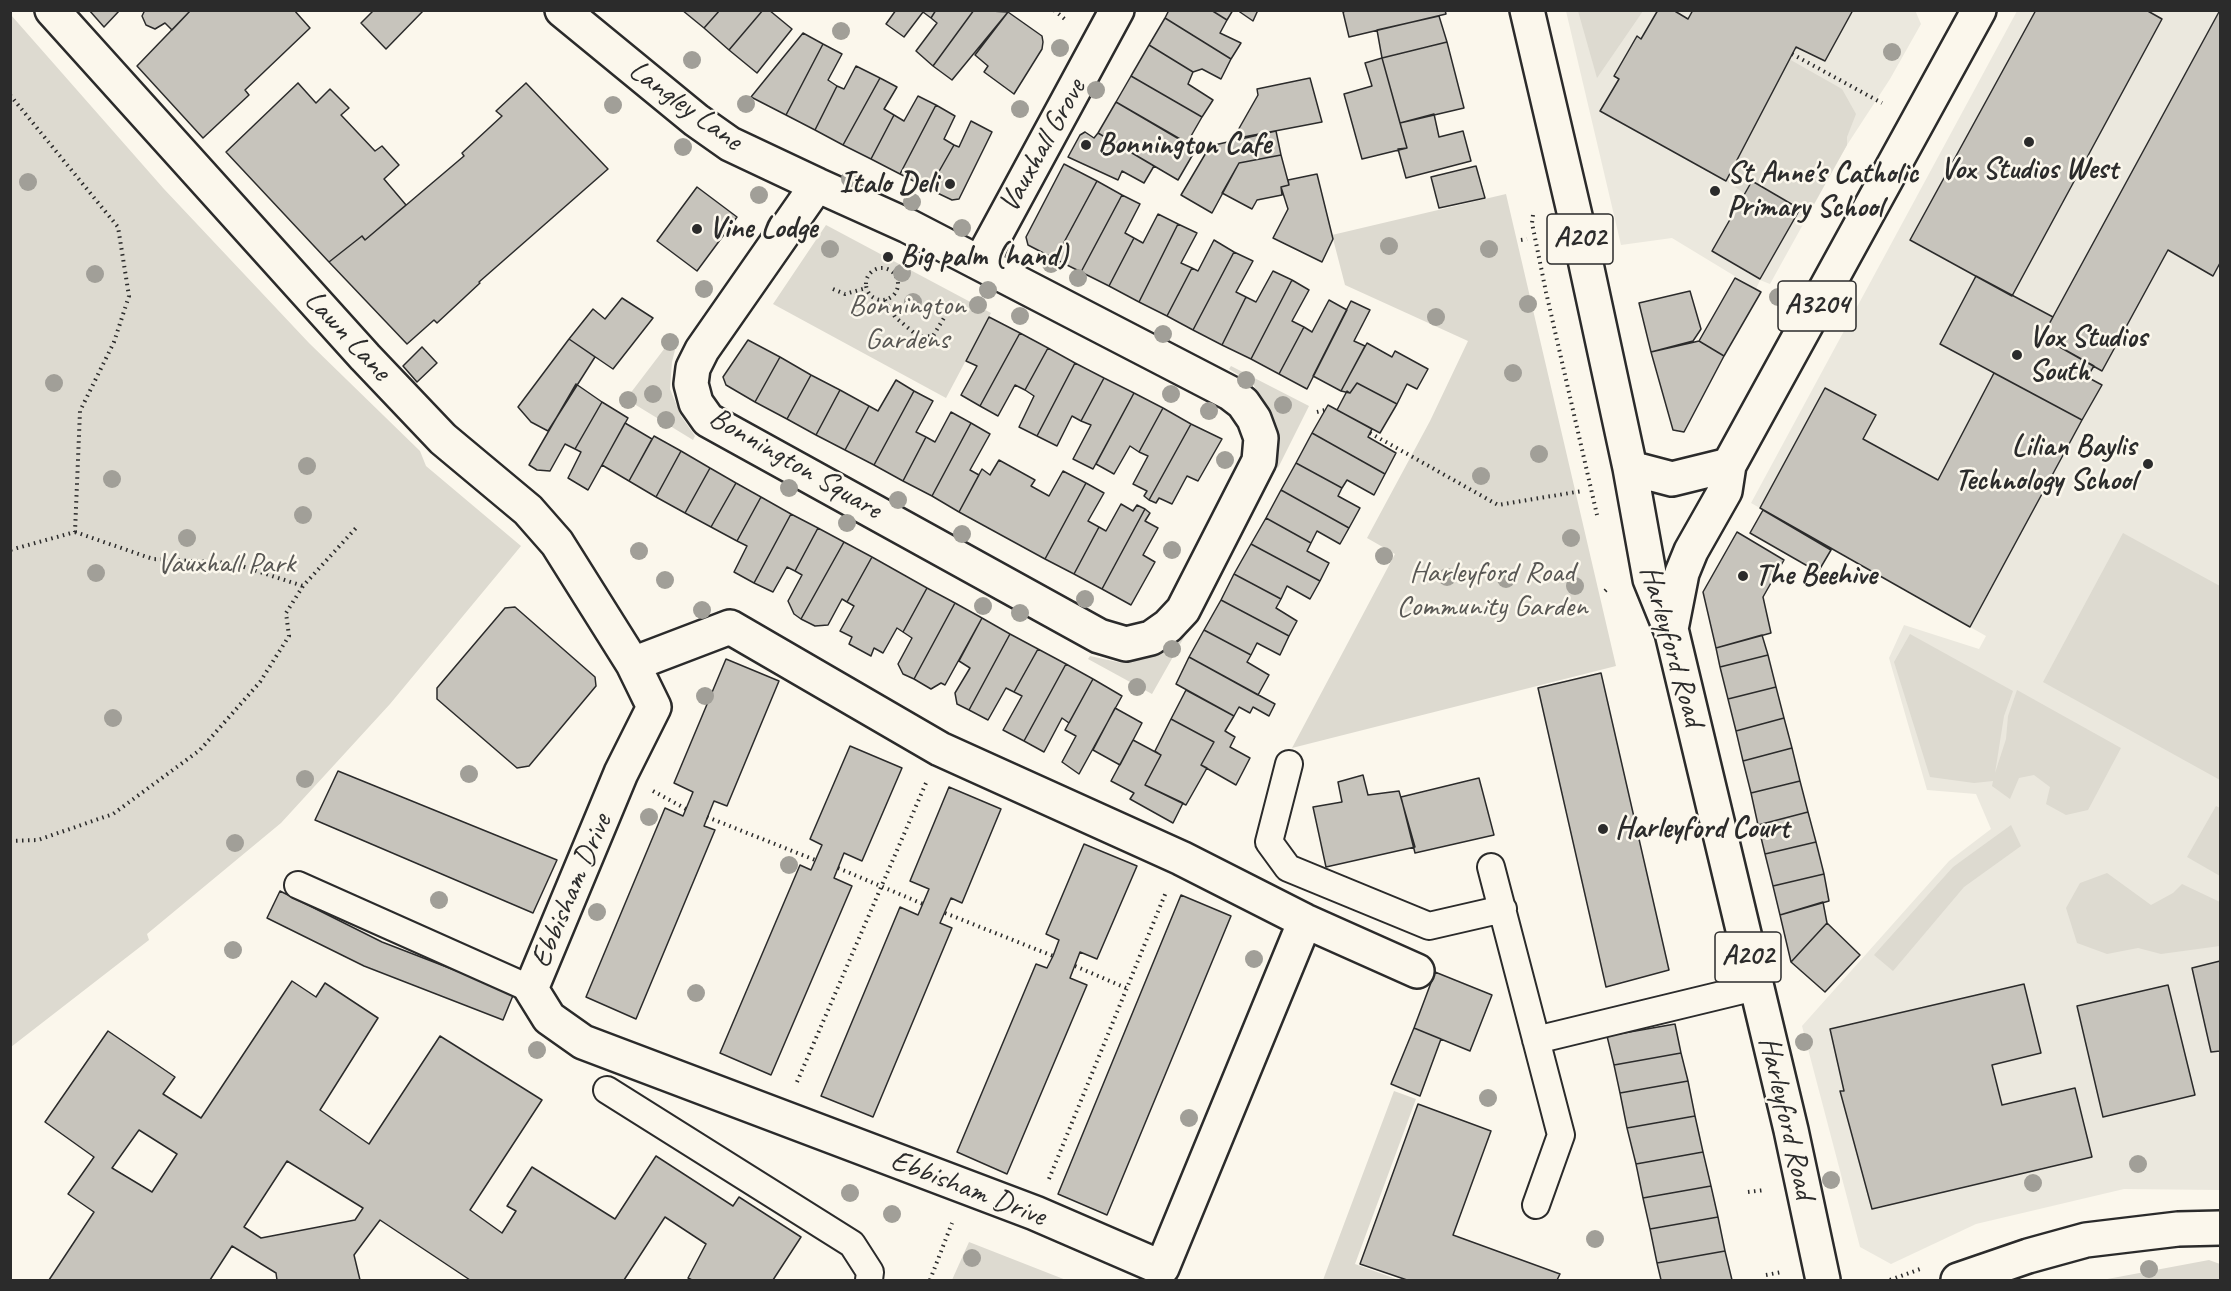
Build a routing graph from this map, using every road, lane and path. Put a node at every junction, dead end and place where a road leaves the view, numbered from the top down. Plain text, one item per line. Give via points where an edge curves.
1 (52, 10) edge
2 (562, 10) edge
3 (1527, 10) edge
4 (1979, 10) edge
5 (1103, 16) edge
6 (1792, 54) dead end
7 (10, 95) edge
8 (1882, 104) dead end
9 (817, 184) junction
10 (1527, 238) dead end
11 (1521, 240) dead end
12 (891, 260) dead end
13 (980, 263) junction
14 (886, 268) junction
15 (866, 288) junction
16 (833, 289) dead end
17 (885, 300) junction
18 (947, 313) dead end
19 (1325, 410) dead end
20 (1317, 412) dead end
21 (1370, 434) dead end
22 (1729, 465) junction
23 (1630, 468) junction
24 (1582, 491) dead end
25 (356, 528) dead end
26 (75, 532) junction
27 (10, 550) edge
28 (303, 586) junction
29 (1609, 587) dead end
30 (1605, 591) dead end
31 (1671, 629) junction
32 (633, 664) junction
33 (940, 749) junction
34 (1289, 764) dead end
35 (707, 817) dead end
36 (10, 841) edge
37 (1181, 858) junction
38 (815, 860) dead end
39 (1491, 867) dead end
40 (838, 868) dead end
41 (298, 885) dead end
42 (882, 888) junction
43 (922, 904) dead end
44 (1503, 909) junction
45 (945, 914) dead end
46 (1305, 921) junction
47 (1053, 956) dead end
48 (1075, 966) dead end
49 (1417, 971) dead end
50 (1755, 987) junction
51 (1126, 988) junction
52 (531, 989) junction
53 (1536, 1040) junction
54 (607, 1090) dead end
55 (782, 1118) junction
56 (966, 1187) junction
57 (1767, 1190) dead end
58 (1748, 1192) dead end
59 (1536, 1205) dead end
60 (1035, 1213) junction
61 (2212, 1228) edge
62 (1924, 1268) dead end
63 (1782, 1272) dead end
64 (1766, 1275) dead end
65 (869, 1281) edge
66 (930, 1281) edge
67 (1823, 1281) edge
68 (1890, 1281) edge
69 (1958, 1281) edge

1 - 32 main road, Lawn Lane via 443,439 528,510 556,543
2 - 9 main road, Langley Lane via 730,144
3 - 23 main road, Harleyford Road / A202
4 - 22 main road, A3204
5 - 13 main road, Vauxhall Grove
6 - 8 path
7 - 26 path via 118,227 129,296 114,342 80,411
9 - 13 main road, Bonnington Square
9 - 13 main road, Bonnington Square via 693,368 691,384 696,403 708,420 1099,636 1126,644 1151,638 1184,610 1254,475 1261,438 1254,419 1230,393
10 - 11 path
12 - 14 path
14 - 15 path via 870,273
14 - 17 path via 898,284 894,294
15 - 16 path via 845,294
15 - 17 path via 872,296
17 - 18 path via 895,317 919,337 933,336
19 - 20 path
21 - 24 path via 1498,505
22 - 23 main road via 1672,479
22 - 31 main road, A3204 via 1725,491 1690,551 1682,573
23 - 31 main road, Harleyford Road / A202 via 1650,579
25 - 28 path
26 - 27 path
26 - 28 path via 153,558 232,563
28 - 36 path via 286,613 289,636 272,664 200,750 113,814 38,840
29 - 30 path
31 - 50 main road, Harleyford Road / A202
32 - 33 main road via 730,627
32 - 52 main road, Ebbisham Drive via 654,707 621,773
33 - 37 main road
33 - 42 path
34 - 44 lane via 1269,842 1288,868 1429,926
35 - 38 path
37 - 46 main road
37 - 51 path
39 - 44 lane
40 - 42 path
41 - 52 lane
42 - 43 path
42 - 55 path
44 - 53 lane
45 - 47 path
46 - 49 main road
46 - 60 main road, Ebbisham Drive via 1162,1268
48 - 51 path
50 - 53 lane
50 - 67 main road, Harleyford Road / A202
51 - 60 path
52 - 55 main road, Ebbisham Drive via 549,1018 583,1042
53 - 59 lane via 1561,1135
54 - 65 lane via 852,1244 870,1272
55 - 56 main road, Ebbisham Drive
56 - 60 main road, Ebbisham Drive
56 - 66 path
57 - 58 path
61 - 69 main road via 2086,1240
62 - 68 path
63 - 64 path

